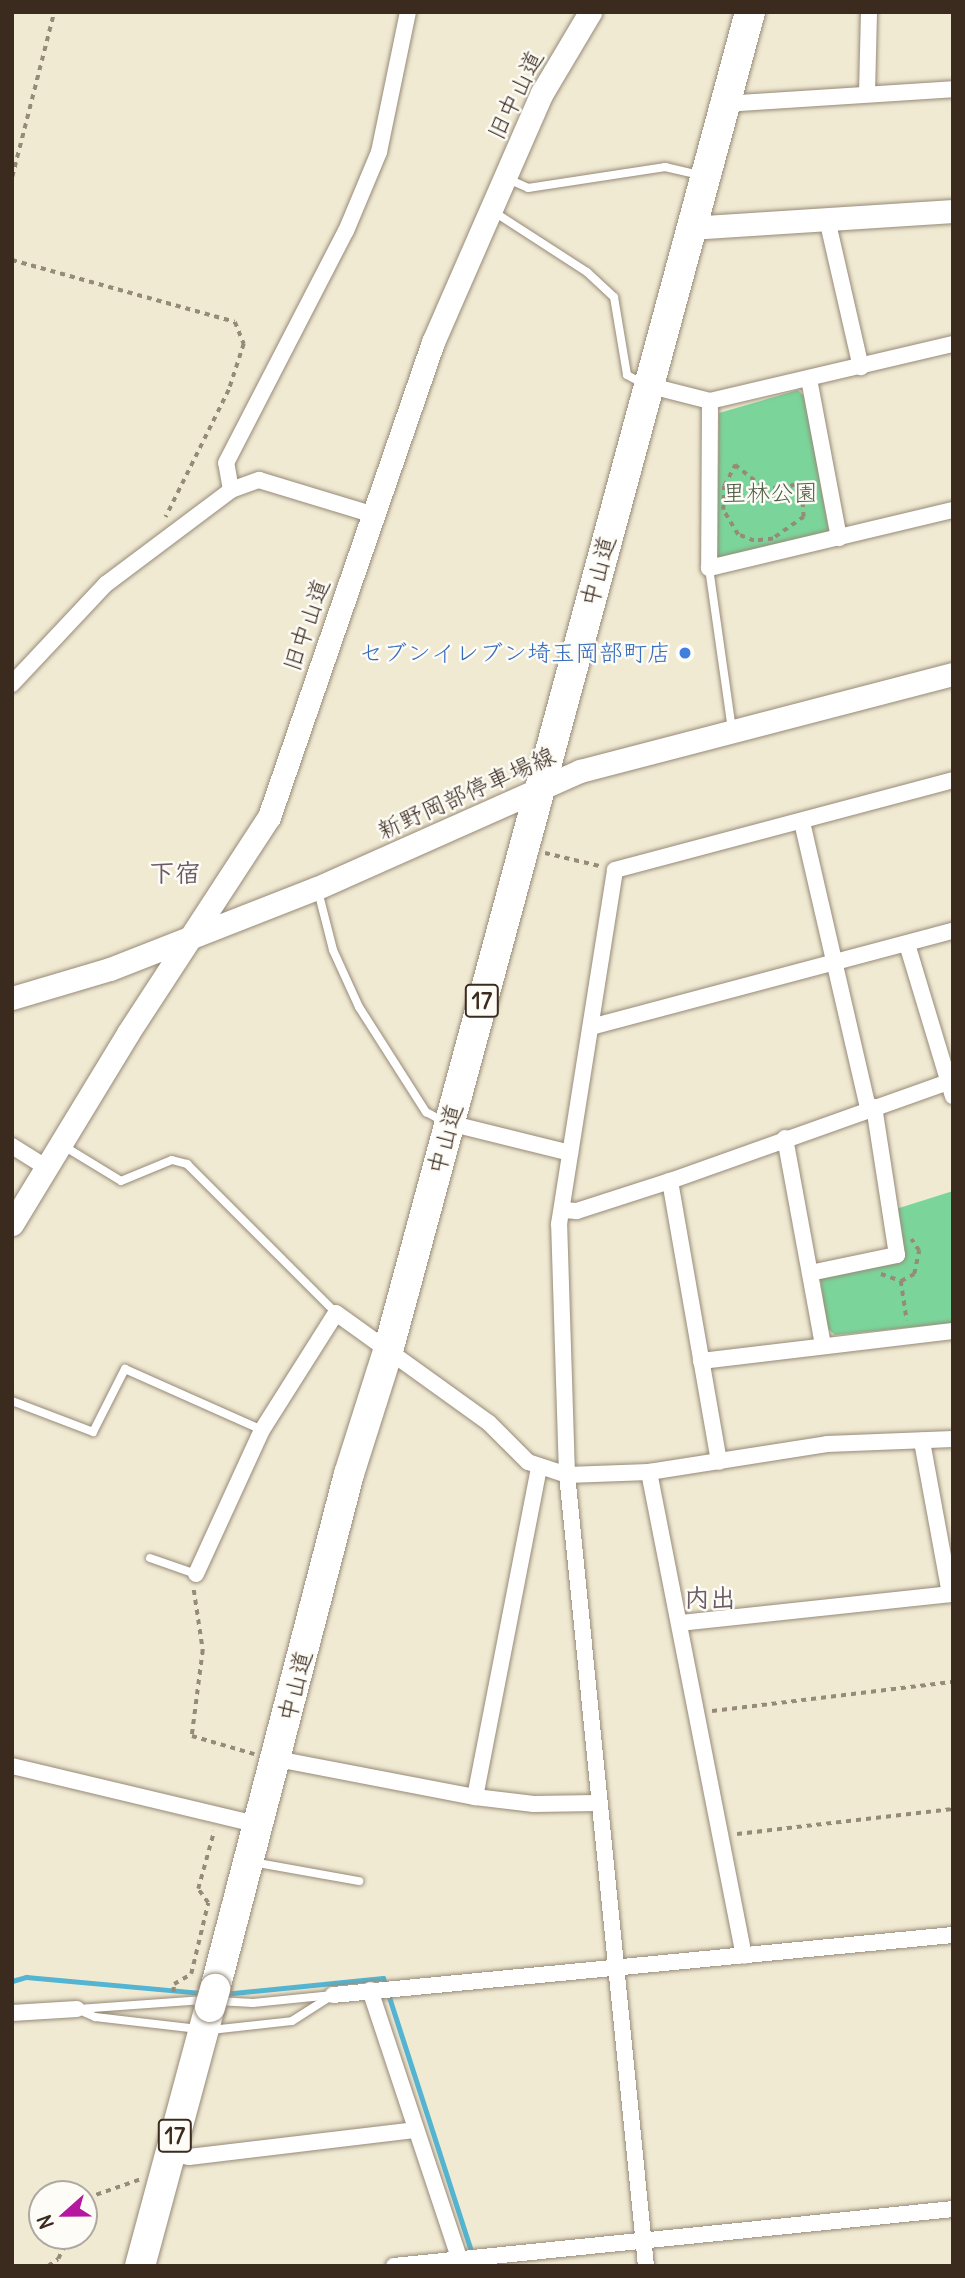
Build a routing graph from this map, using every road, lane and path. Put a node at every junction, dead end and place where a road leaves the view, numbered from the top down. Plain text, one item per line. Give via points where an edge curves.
1 (54, 12) edge
2 (408, 12) edge
3 (590, 12) edge
4 (750, 12) edge
5 (869, 12) edge
6 (953, 89) edge
7 (867, 94) junction
8 (724, 104) junction
9 (704, 176) junction
10 (12, 177) edge
11 (504, 178) junction
12 (490, 209) junction
13 (953, 211) edge
14 (827, 219) junction
15 (689, 228) junction
16 (12, 260) edge
17 (953, 344) edge
18 (861, 367) junction
19 (809, 379) junction
20 (647, 385) junction
21 (710, 401) junction
22 (802, 482) joint
23 (231, 490) junction
24 (953, 510) edge
25 (371, 514) junction
26 (839, 538) junction
27 (158, 542) junction
28 (709, 568) junction
29 (953, 674) edge
30 (12, 684) edge
31 (732, 729) junction
32 (953, 780) edge
33 (537, 788) junction
34 (802, 822) junction
35 (540, 851) dead end
36 (614, 870) junction
37 (317, 888) junction
38 (953, 931) edge
39 (196, 935) junction
40 (907, 944) junction
41 (837, 964) junction
42 (12, 998) edge
43 (591, 1027) junction
44 (951, 1086) edge
45 (871, 1108) junction
46 (449, 1123) junction
47 (785, 1138) junction
48 (60, 1144) junction
49 (12, 1146) edge
50 (570, 1153) junction
51 (46, 1167) junction
52 (670, 1181) junction
53 (562, 1210) junction
54 (12, 1224) edge
55 (874, 1260) junction
56 (919, 1267) dead end
57 (810, 1273) junction
58 (901, 1281) junction
59 (336, 1313) junction
60 (953, 1332) edge
61 (910, 1336) junction
62 (823, 1346) junction
63 (388, 1351) junction
64 (701, 1361) junction
65 (12, 1401) edge
66 (262, 1430) junction
67 (953, 1439) edge
68 (922, 1441) junction
69 (719, 1462) junction
70 (539, 1468) junction
71 (649, 1472) junction
72 (567, 1475) junction
73 (150, 1558) dead end
74 (196, 1574) junction
75 (680, 1623) junction
76 (953, 1682) edge
77 (697, 1713) junction
78 (277, 1759) junction
79 (12, 1766) edge
80 (475, 1797) junction
81 (597, 1803) junction
82 (953, 1809) edge
83 (218, 1816) junction
84 (259, 1825) junction
85 (721, 1836) junction
86 (249, 1861) junction
87 (359, 1881) dead end
88 (953, 1935) edge
89 (744, 1956) junction
90 (616, 1967) junction
91 (174, 1984) dead end
92 (370, 1990) junction
93 (333, 1995) junction
94 (209, 2008) junction
95 (77, 2009) junction
96 (12, 2013) edge
97 (414, 2130) junction
98 (167, 2166) junction
99 (98, 2194) edge
100 (953, 2209) edge
101 (643, 2240) junction
102 (62, 2250) edge
103 (459, 2258) junction
104 (48, 2266) edge
105 (140, 2266) edge
106 (394, 2266) edge
107 (646, 2266) edge

1 - 10 path
2 - 23 street via 379,152 346,231 226,463
3 - 11 street, 旧中山道 via 542,93
4 - 8 highway, 中山道 / 17
5 - 7 street
6 - 7 street
7 - 8 street
8 - 9 highway, 中山道 / 17
9 - 11 lane via 665,167 528,188
9 - 15 highway, 中山道 / 17
11 - 12 street, 旧中山道
12 - 20 lane via 587,272 614,297 626,375
12 - 25 street, 旧中山道 via 433,342
13 - 14 street
14 - 15 street
14 - 18 street
15 - 20 highway, 中山道 / 17
16 - 27 path via 235,323 244,345 229,390 173,495
17 - 18 street
18 - 19 street
19 - 21 street
19 - 26 street
20 - 21 street
20 - 33 highway, 中山道 / 17
21 - 28 street
22 - 22 path via 804,517 794,528 773,539 754,541 729,526 723,510 724,486 735,465 763,487 781,489
23 - 25 street via 259,480
23 - 27 street
24 - 26 street
25 - 39 street, 旧中山道 via 269,817
26 - 28 street
27 - 30 street via 106,584
28 - 31 lane
29 - 31 street, 新野岡部停車場線
31 - 33 street, 新野岡部停車場線
32 - 34 street
33 - 37 street, 新野岡部停車場線
33 - 46 highway, 中山道 / 17
34 - 36 street
34 - 41 street
35 - 36 path
36 - 43 street
37 - 39 street, 新野岡部停車場線
37 - 46 lane via 333,950 359,1007 426,1112
38 - 40 street
39 - 42 street, 新野岡部停車場線 via 110,969
39 - 48 street, 旧中山道
40 - 41 street
40 - 44 street
41 - 43 street
41 - 45 street
43 - 50 street
44 - 45 street
45 - 47 street
45 - 55 street via 897,1255
46 - 50 street
46 - 63 highway, 中山道 / 17
47 - 52 street
47 - 57 street
48 - 51 street, 旧中山道
48 - 59 lane via 121,1181 172,1160 187,1164
49 - 51 street
50 - 53 street
51 - 54 street, 旧中山道
52 - 53 street via 577,1211
52 - 64 street
53 - 72 street
55 - 57 street
55 - 58 path via 885,1278
56 - 58 path
57 - 62 street
58 - 61 path
59 - 63 street
59 - 66 street
60 - 61 street
61 - 62 street
62 - 64 street
63 - 70 street via 489,1423
63 - 78 highway, 中山道 / 17 via 349,1474
64 - 69 street
65 - 66 lane via 93,1432 125,1369
66 - 74 street
67 - 68 street
68 - 69 street via 790,1447
68 - 75 street via 950,1594
69 - 71 street
70 - 72 street
70 - 80 street
71 - 72 street
71 - 75 street
72 - 81 street
73 - 74 lane
74 - 78 path via 193,1584 203,1650 192,1736
75 - 77 street
76 - 77 path
77 - 85 street
78 - 80 street
78 - 84 highway, 中山道 / 17
79 - 83 street
80 - 81 street via 534,1804
81 - 90 street
82 - 85 path
83 - 84 street
83 - 91 path via 198,1889 208,1903 191,1974
84 - 86 highway, 中山道 / 17
85 - 89 street
86 - 87 lane
86 - 94 highway, 中山道 / 17
88 - 89 street
89 - 90 street
90 - 92 street
90 - 101 street
92 - 93 street
92 - 97 street
93 - 94 lane via 292,2021
93 - 95 lane via 253,2003 189,2000
94 - 95 lane via 95,2017
94 - 98 highway, 中山道 / 17
95 - 96 street
97 - 98 street via 189,2157
97 - 103 street
98 - 99 path
98 - 105 highway, 中山道 / 17
100 - 101 street
101 - 103 street
101 - 107 street
102 - 104 path
103 - 106 street

